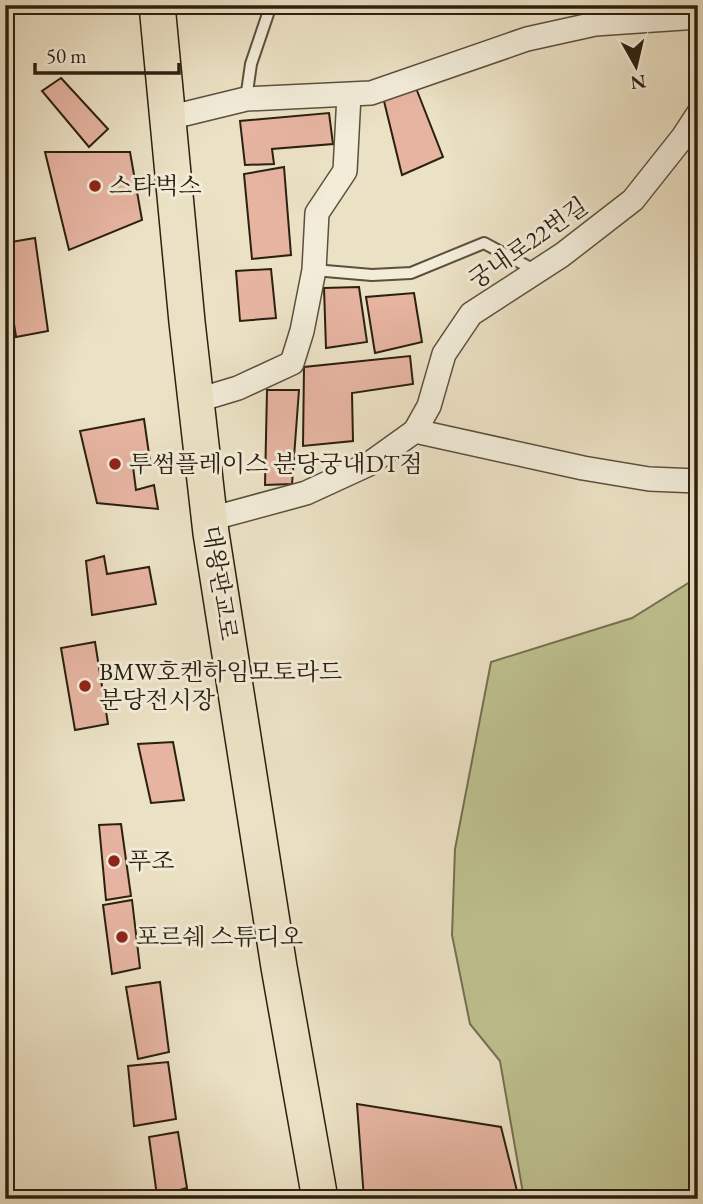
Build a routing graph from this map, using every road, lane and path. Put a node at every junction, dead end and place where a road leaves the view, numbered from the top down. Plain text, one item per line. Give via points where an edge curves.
1 (157, 5) edge
2 (271, 5) edge
3 (698, 17) edge
4 (349, 95) junction
5 (246, 99) junction
6 (698, 114) edge
7 (168, 118) junction
8 (314, 270) junction
9 (537, 271) junction
10 (195, 401) junction
11 (415, 431) junction
12 (698, 481) edge
13 (210, 519) junction
14 (320, 1199) edge

1 - 7 main road, 대왕판교로
2 - 5 lane via 251,64
3 - 4 street via 595,24 527,39 371,93
4 - 5 street
4 - 8 street via 345,172 317,213
5 - 7 street
6 - 9 street, 궁내로22번길 via 633,200
7 - 10 main road, 대왕판교로
8 - 9 lane via 411,273 484,243
8 - 10 street via 292,363 238,388
9 - 11 street, 궁내로22번길 via 471,314 443,354 429,406
10 - 13 main road, 대왕판교로
11 - 12 street via 583,468 649,479
11 - 13 street, 궁내로22번길 via 369,464 306,493
13 - 14 main road, 대왕판교로

